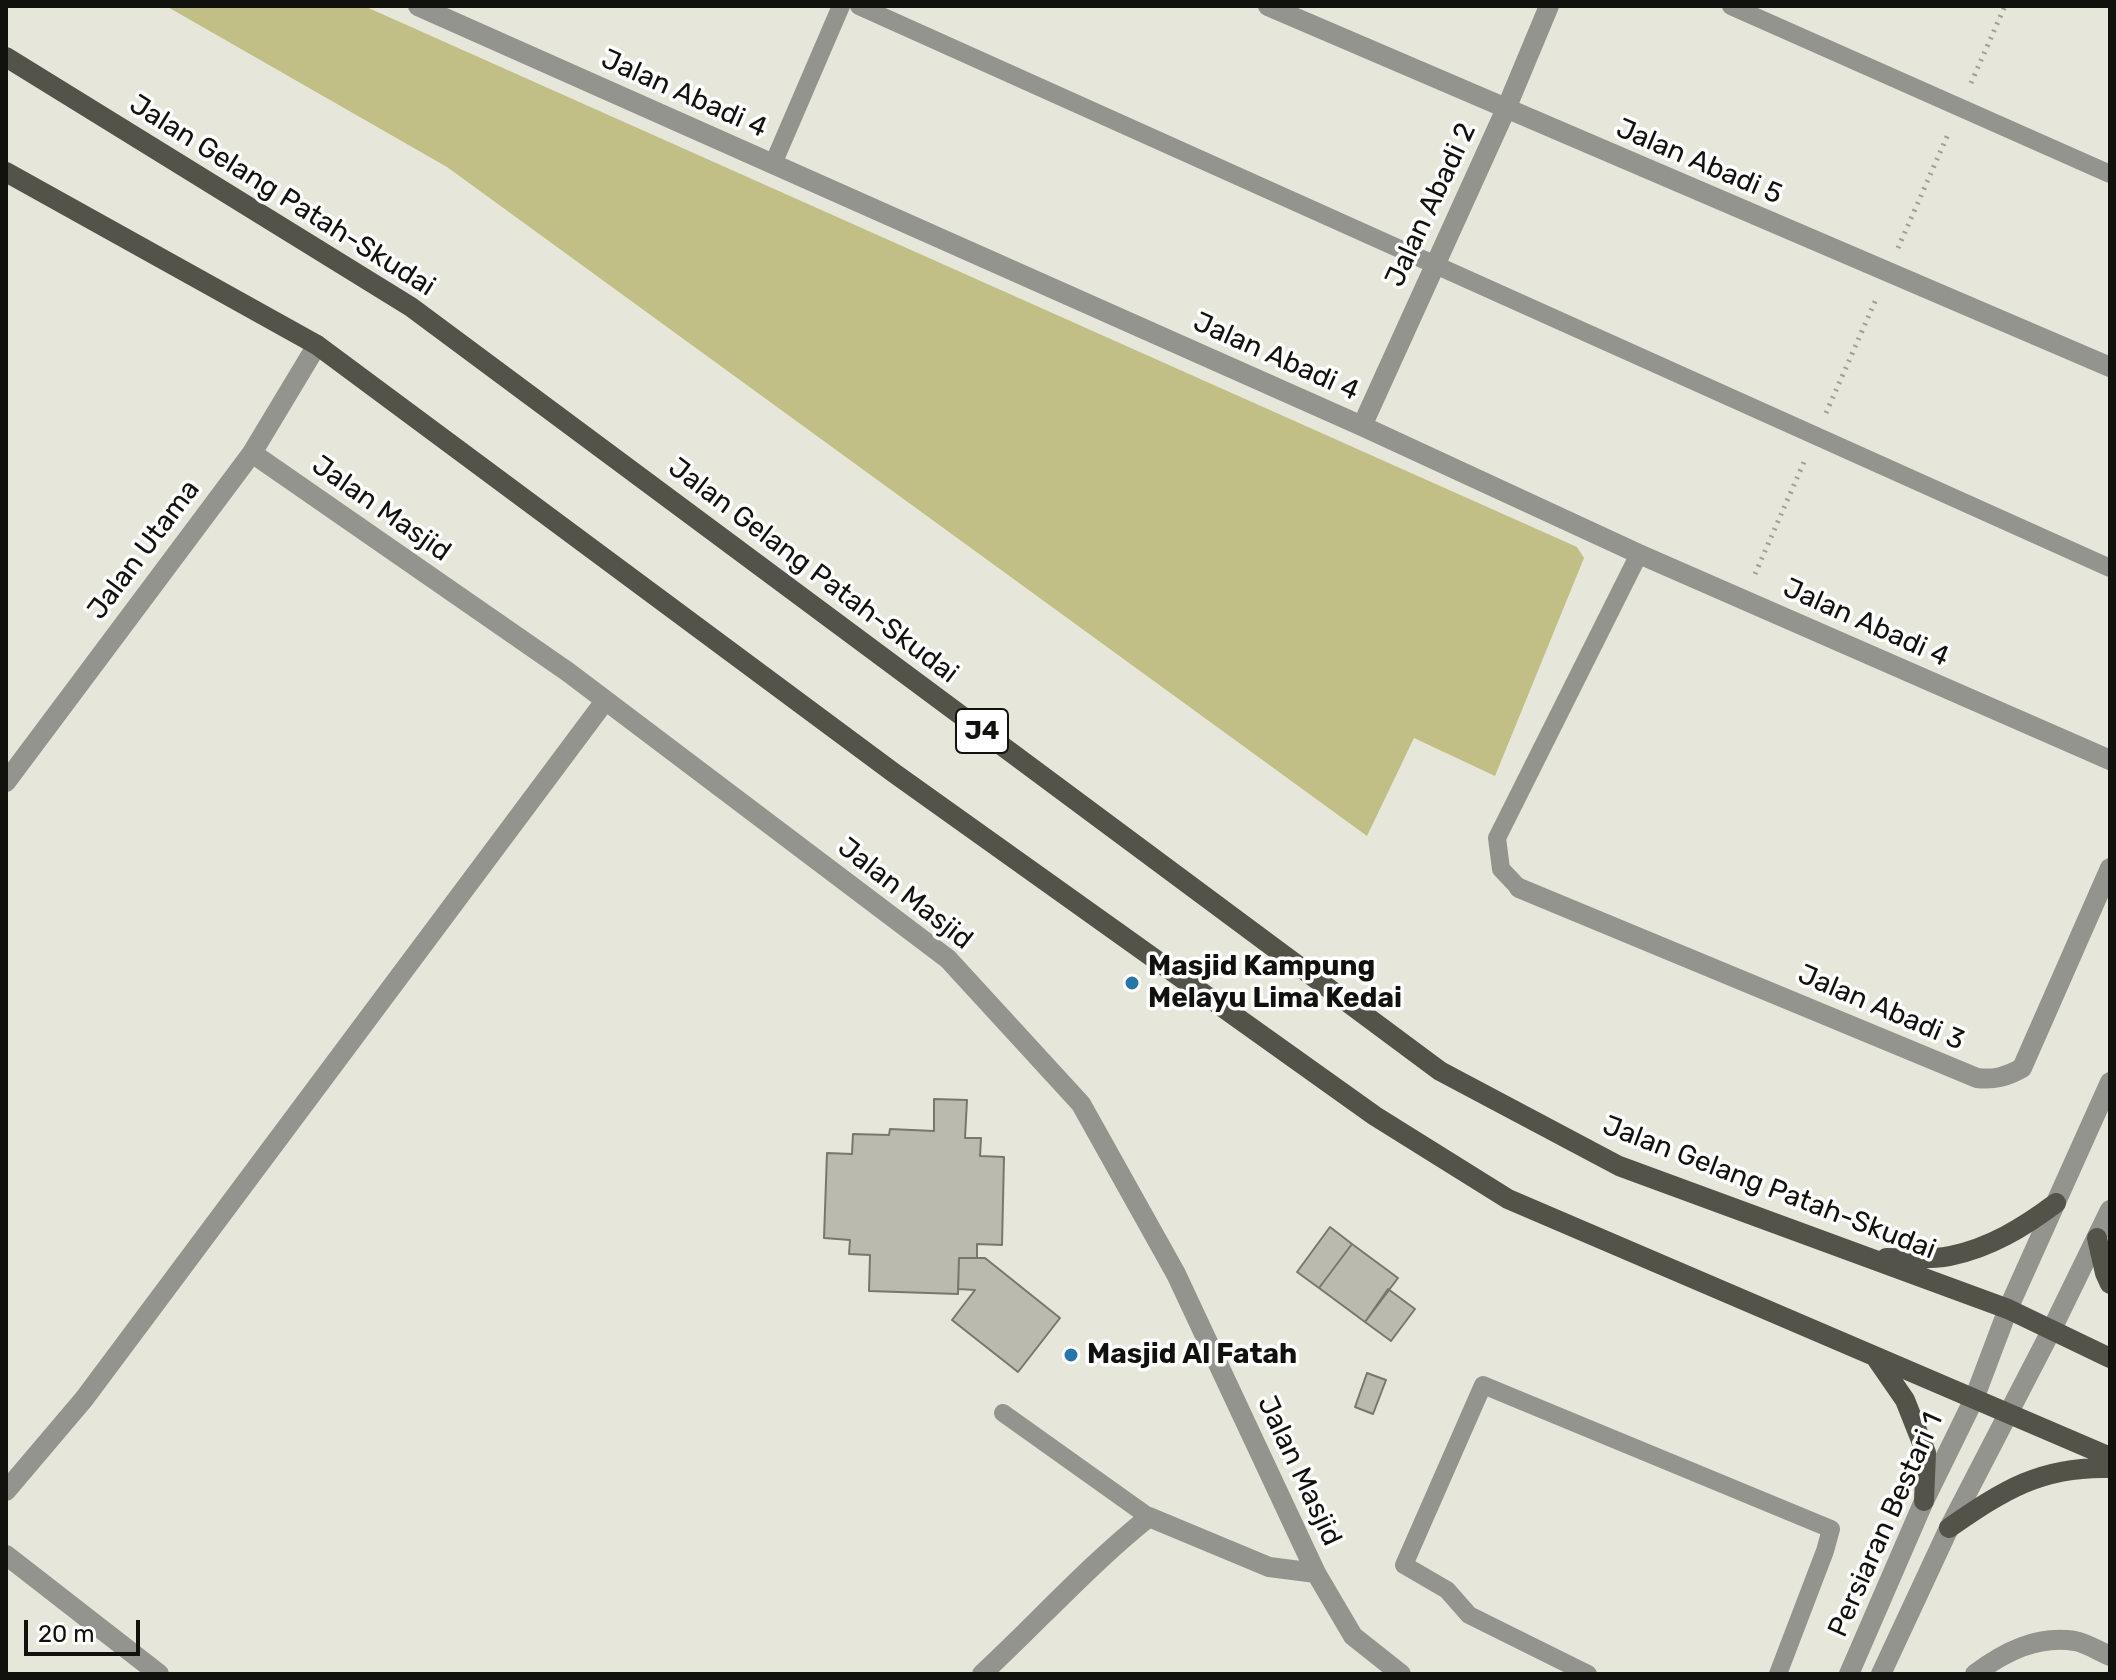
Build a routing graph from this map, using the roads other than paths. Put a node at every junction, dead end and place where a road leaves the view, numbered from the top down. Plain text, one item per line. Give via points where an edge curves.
1 (418, 6) edge
2 (841, 6) edge
3 (859, 6) edge
4 (1268, 6) edge
5 (1549, 6) edge
6 (1731, 6) edge
7 (6, 57) edge
8 (1506, 109) junction
9 (773, 164) junction
10 (6, 172) edge
11 (2110, 174) edge
12 (1433, 264) junction
13 (317, 345) junction
14 (2110, 367) edge
15 (1362, 426) junction
16 (252, 453) junction
17 (1639, 554) junction
18 (2110, 568) edge
19 (605, 701) junction
20 (2110, 760) edge
21 (6, 782) edge
22 (2110, 868) edge
23 (1519, 888) joint
24 (2110, 1082) edge
25 (2056, 1203) junction
26 (2110, 1210) edge
27 (2097, 1238) junction
28 (1874, 1258) junction
29 (2110, 1284) edge
30 (2008, 1309) junction
31 (2051, 1331) junction
32 (1874, 1355) junction
33 (2110, 1358) edge
34 (1974, 1399) junction
35 (1003, 1413) dead end
36 (2011, 1413) junction
37 (2110, 1457) edge
38 (2110, 1468) edge
39 (6, 1491) edge
40 (1924, 1501) junction
41 (1149, 1517) junction
42 (1949, 1528) junction
43 (6, 1555) edge
44 (1316, 1573) junction
45 (2110, 1656) edge
46 (159, 1674) edge
47 (982, 1674) edge
48 (1401, 1674) edge
49 (1588, 1674) edge
50 (1778, 1674) edge
51 (1849, 1674) edge
52 (1881, 1674) edge
53 (1975, 1674) edge

1 - 9 street, Jalan Abadi 4
2 - 9 lane
3 - 12 lane
4 - 8 street, Jalan Abadi 5
5 - 8 street, Jalan Abadi 2
6 - 11 lane
7 - 28 main road, Jalan Gelang Patah-Skudai / J4 via 411,307 1440,1071 1619,1166
8 - 12 street, Jalan Abadi 2
8 - 14 street, Jalan Abadi 5
9 - 15 street, Jalan Abadi 4
10 - 13 main road
12 - 15 street, Jalan Abadi 2
12 - 18 lane
13 - 16 street, Jalan Utama
13 - 32 main road via 894,773 1375,1116 1508,1199
15 - 17 street, Jalan Abadi 4
16 - 19 street, Jalan Masjid
16 - 21 street, Jalan Utama
17 - 20 street, Jalan Abadi 4
17 - 23 lane via 1497,838 1501,869
19 - 39 street via 84,1399
19 - 44 street, Jalan Masjid via 948,959 1081,1104 1176,1274
22 - 23 street, Jalan Abadi 3 via 2022,1068 1990,1080
24 - 25 street, Persiaran Bestari 1
25 - 28 main road via 2022,1228 1977,1248 1947,1257
25 - 30 street, Persiaran Bestari 1
26 - 27 street, Persiaran Bestari 1
27 - 29 main road
27 - 31 street, Persiaran Bestari 1
28 - 30 main road, Jalan Gelang Patah-Skudai / J4
30 - 31 main road, Jalan Gelang Patah-Skudai / J4
30 - 34 street, Persiaran Bestari 1
31 - 33 main road, Jalan Gelang Patah-Skudai / J4
31 - 36 street, Persiaran Bestari 1
32 - 34 main road
32 - 40 main road via 1915,1421 1926,1453
34 - 36 main road
34 - 40 street, Persiaran Bestari 1
35 - 41 lane
36 - 37 main road
36 - 42 street, Persiaran Bestari 1
38 - 42 main road via 2053,1472 2026,1482
40 - 51 street, Persiaran Bestari 1
41 - 44 street via 1269,1567
41 - 47 street via 1105,1552
42 - 52 street, Persiaran Bestari 1
43 - 46 street
44 - 48 street, Jalan Masjid via 1353,1636
45 - 53 street via 2076,1641 2032,1642 1999,1655
49 - 50 lane via 1469,1615 1447,1590 1404,1565 1483,1385 1831,1529

